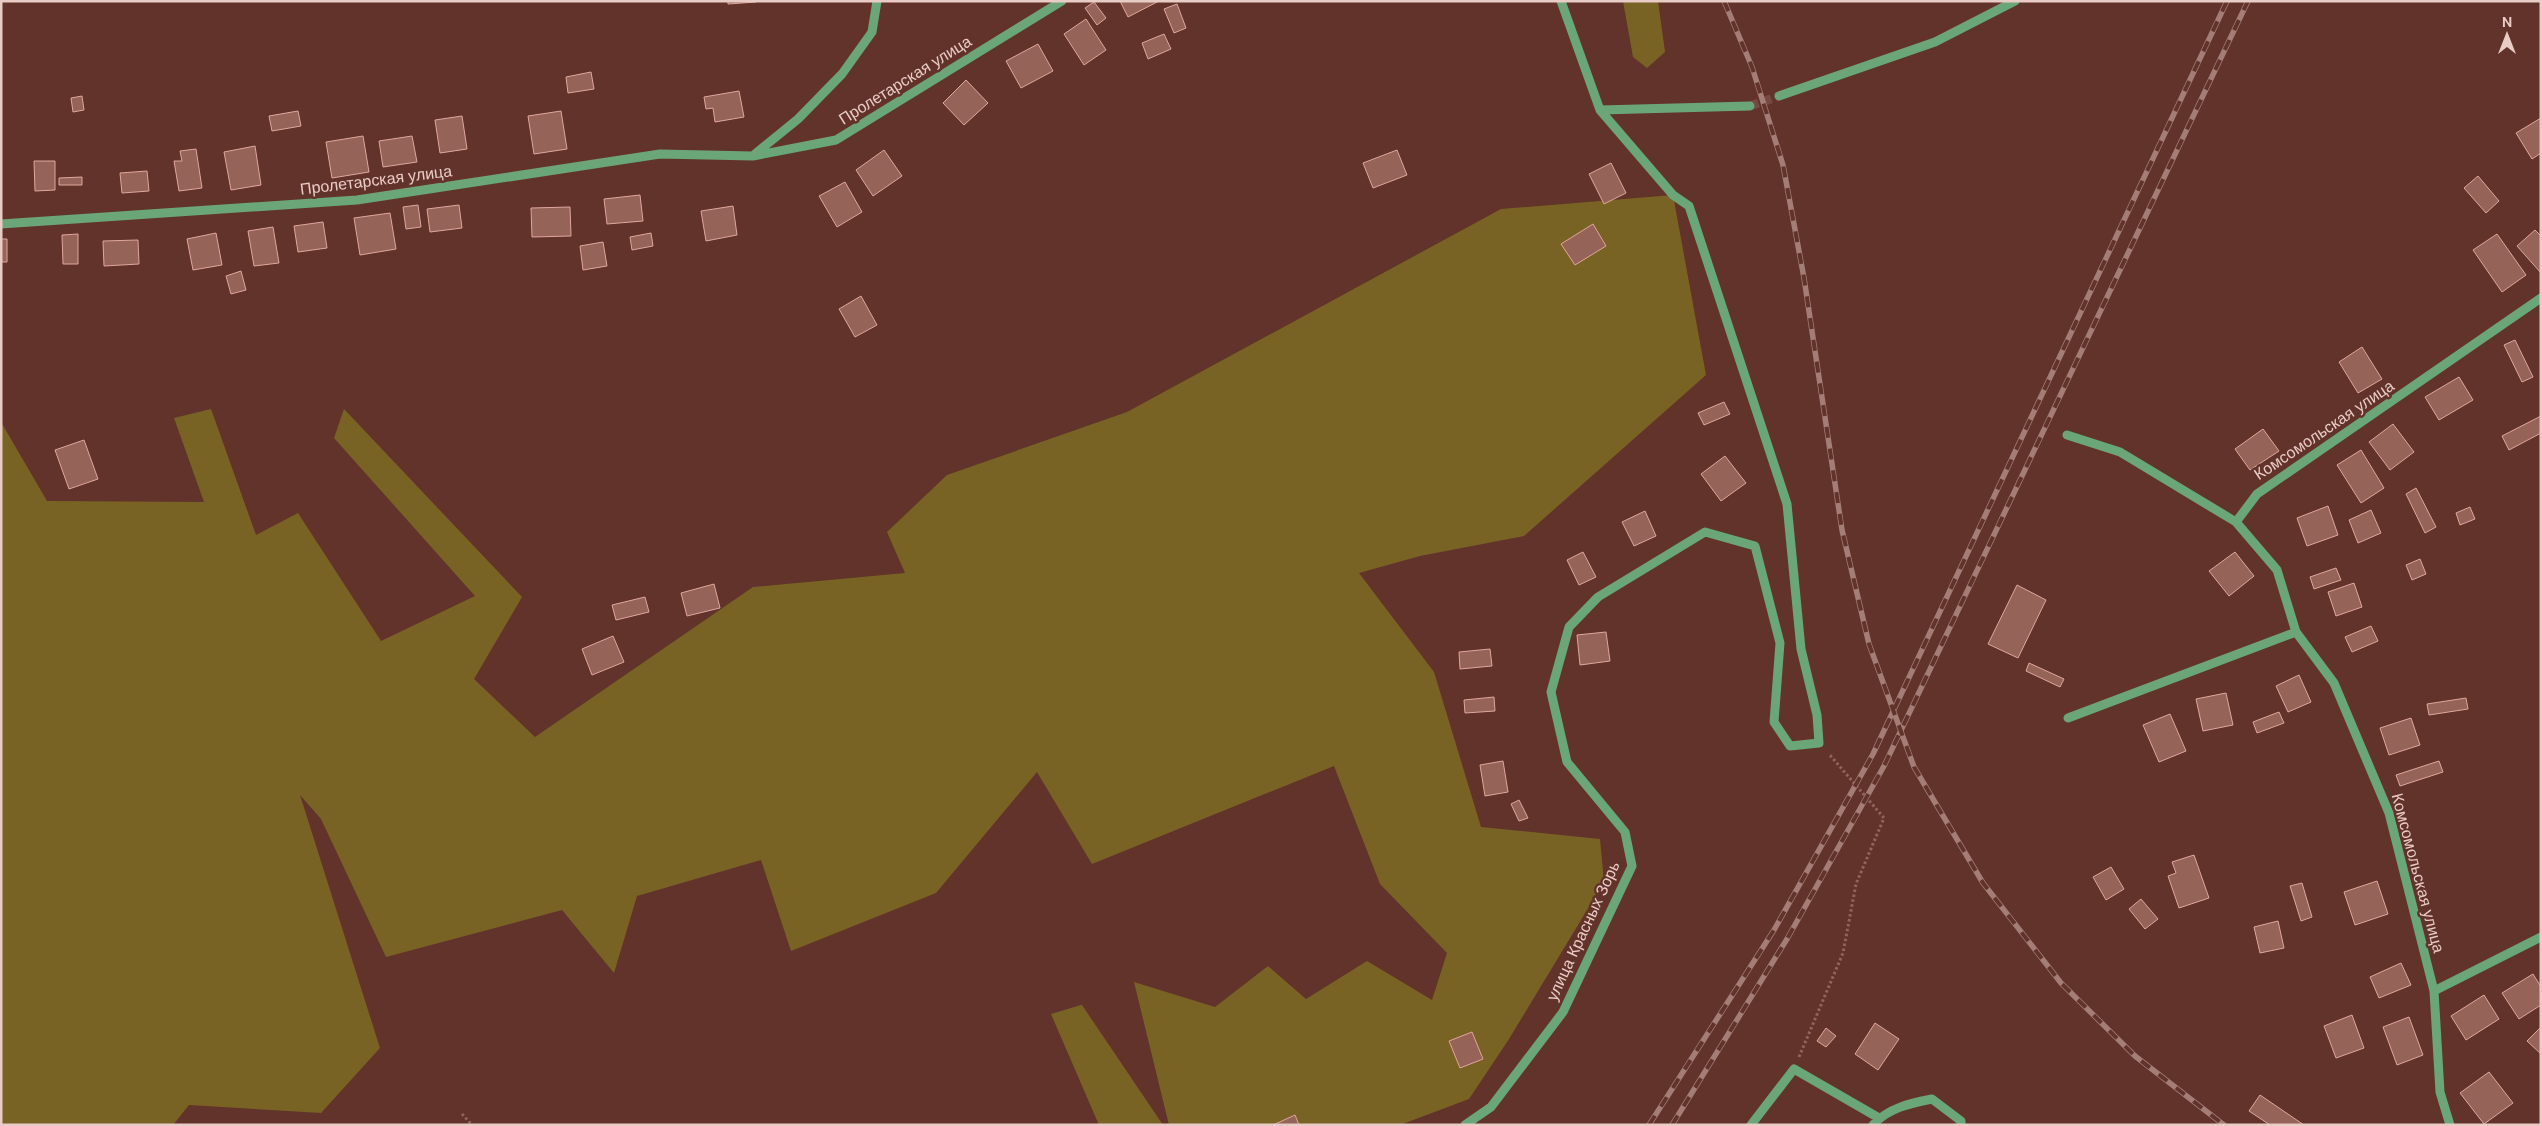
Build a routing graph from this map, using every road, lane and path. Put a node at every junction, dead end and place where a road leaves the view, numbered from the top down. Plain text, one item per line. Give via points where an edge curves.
1 (877, 1) edge
2 (1062, 1) edge
3 (1561, 1) edge
4 (2015, 1) edge
5 (1779, 96) tunnel mouth
6 (1750, 106) tunnel mouth
7 (1600, 110) junction
8 (753, 156) junction
9 (1, 224) edge
10 (2541, 298) edge
11 (2067, 435) dead end
12 (2236, 522) junction
13 (2296, 632) junction
14 (2068, 718) dead end
15 (1820, 743) junction
16 (2541, 936) edge
17 (2434, 991) junction
18 (1794, 1069) junction
19 (462, 1114) dead end
20 (1876, 1121) edge
21 (472, 1125) edge
22 (1465, 1125) edge
23 (1751, 1125) edge
24 (1961, 1125) edge
25 (2450, 1125) edge

1 - 8 street, Пролетарская улица via 872,32 842,74 798,119
2 - 8 street, Пролетарская улица via 836,140
3 - 7 street
4 - 5 street via 1935,42
6 - 7 street
7 - 15 street via 1673,195 1689,206 1787,504 1801,649 1817,715
8 - 9 street, Пролетарская улица via 660,154 357,200
10 - 12 street, Комсомольская улица via 2257,494
11 - 12 street via 2120,452
12 - 13 street, Комсомольская улица via 2277,570
13 - 14 street
13 - 17 street, Комсомольская улица via 2334,683 2389,813
15 - 18 path via 1884,818 1856,884 1843,953
15 - 22 street, улица Красных Зорь via 1790,746 1774,722 1780,642 1755,546 1705,532 1598,597 1569,627 1551,692 1566,762 1625,832 1632,866 1563,1012 1491,1107
16 - 17 street
17 - 25 street, Комсомольская улица via 2440,1092
18 - 20 street
18 - 23 street
19 - 21 path
20 - 24 street via 1908,1104 1932,1099 1961,1121

